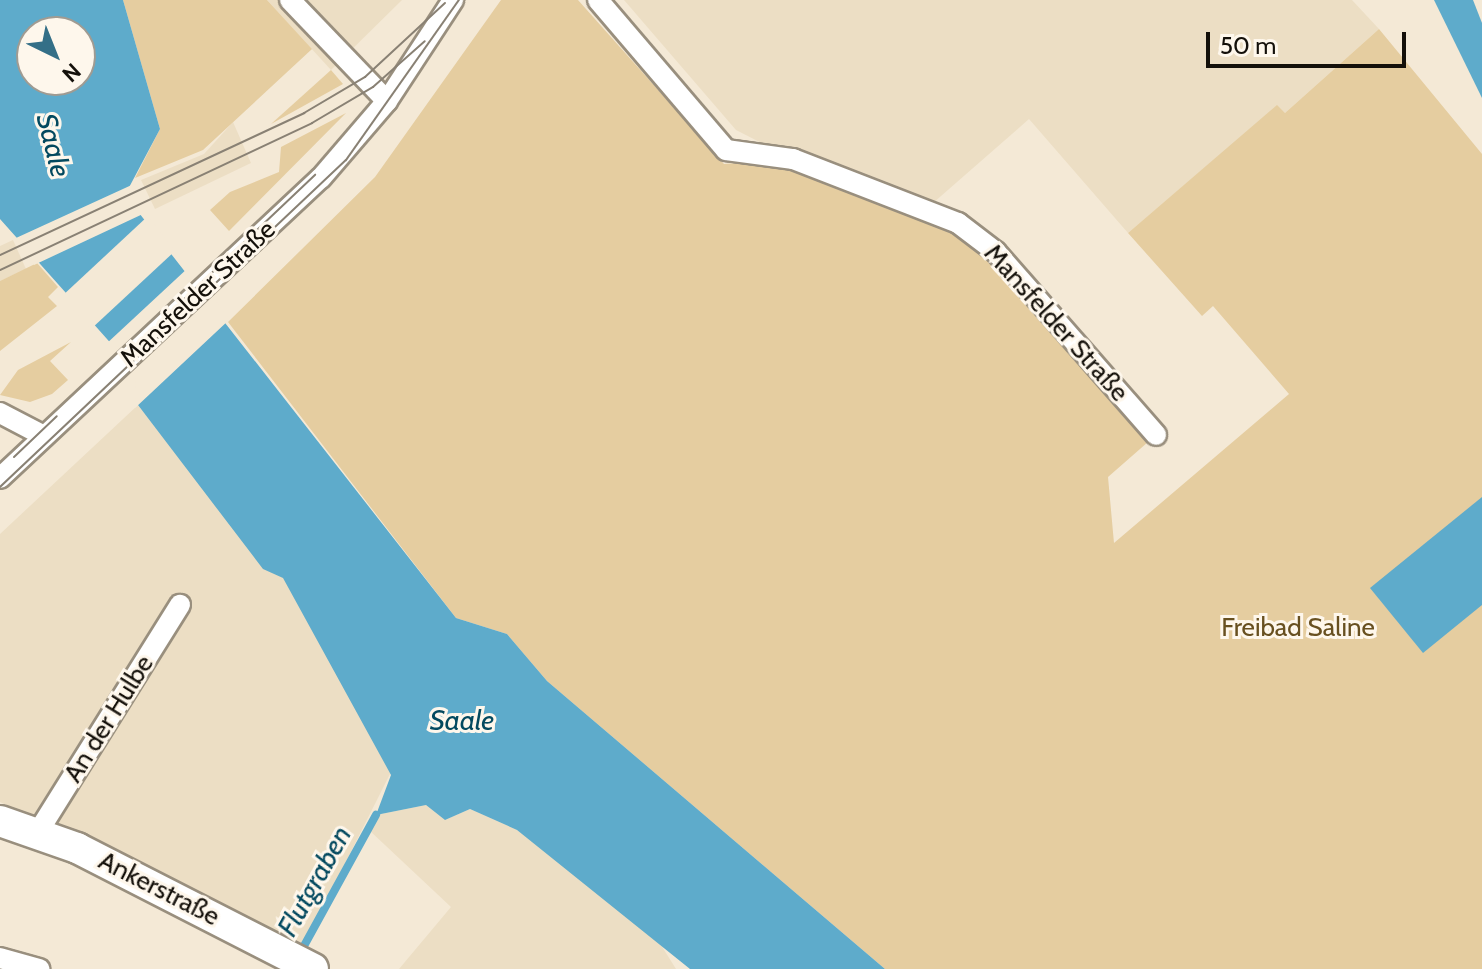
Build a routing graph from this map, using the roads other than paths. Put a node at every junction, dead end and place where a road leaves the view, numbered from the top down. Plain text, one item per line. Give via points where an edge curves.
1 (290, 0) edge
2 (453, 0) edge
3 (598, 0) edge
4 (387, 101) junction
5 (0, 413) edge
6 (1156, 435) dead end
7 (44, 436) junction
8 (0, 478) edge
9 (180, 605) dead end
10 (0, 821) edge
11 (38, 832) junction
12 (0, 958) edge
13 (39, 969) edge
14 (313, 969) edge

1 - 4 street
2 - 4 street, Mansfelder Straße
3 - 6 street, Mansfelder Straße via 726,150 793,159 958,223 996,252
4 - 7 street, Mansfelder Straße via 321,178
5 - 7 street
7 - 8 street, Mansfelder Straße
9 - 11 street, An der Hulbe
10 - 11 street, Ankerstraße
11 - 14 street, Ankerstraße
12 - 13 street

